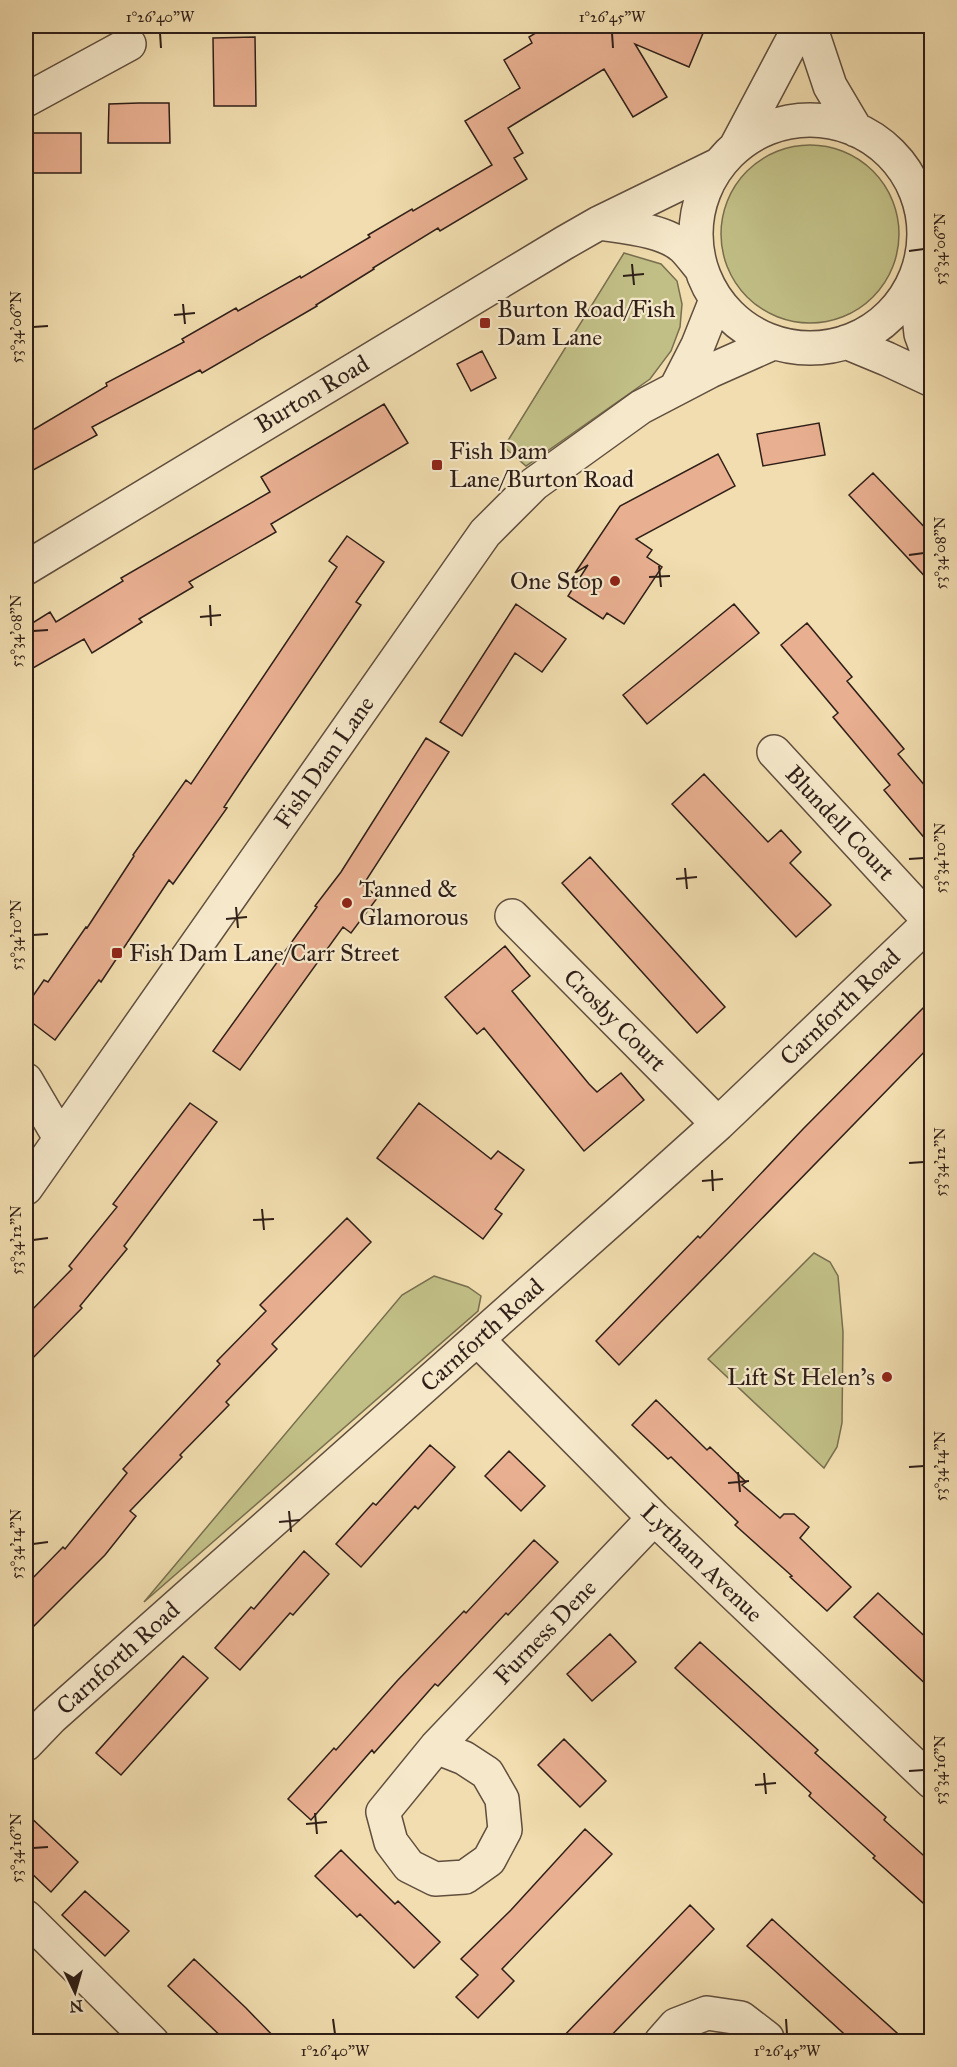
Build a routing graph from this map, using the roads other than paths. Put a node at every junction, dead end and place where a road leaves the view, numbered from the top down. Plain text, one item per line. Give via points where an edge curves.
1 (800, 26) edge
2 (810, 26) edge
3 (129, 44) dead end
4 (26, 100) edge
5 (856, 130) junction
6 (728, 155) junction
7 (925, 197) edge
8 (599, 223) junction
9 (700, 267) junction
10 (915, 279) junction
11 (716, 300) junction
12 (846, 342) junction
13 (773, 343) junction
14 (932, 364) edge
15 (932, 380) edge
16 (676, 388) junction
17 (26, 568) edge
18 (774, 752) dead end
19 (512, 916) dead end
20 (931, 920) edge
21 (26, 1080) edge
22 (718, 1124) junction
23 (60, 1138) junction
24 (26, 1188) edge
25 (477, 1339) junction
26 (654, 1518) junction
27 (26, 1744) edge
28 (436, 1747) dead end
29 (932, 1782) edge
30 (26, 1917) edge
31 (152, 2042) edge
32 (661, 2042) edge
33 (768, 2042) edge

1 - 6 street
2 - 5 street via 830,86
3 - 4 street
5 - 6 street, Burton Road via 826,121 795,121 764,129
5 - 7 street via 892,155
6 - 8 street, Burton Road
6 - 9 street via 705,188 697,213 695,240
7 - 10 street via 923,253
8 - 9 street via 665,238 683,247
8 - 17 street, Burton Road
9 - 11 street
10 - 12 street via 887,318
10 - 14 street via 921,334
11 - 13 street via 741,326
11 - 16 street
12 - 13 street via 822,348
12 - 15 street
13 - 16 street, Fish Dam Lane
16 - 23 street, Fish Dam Lane via 641,407 534,484 485,533
18 - 20 street, Blundell Court
19 - 22 street, Crosby Court
20 - 22 street, Carnforth Road
21 - 23 street
22 - 25 street, Carnforth Road
23 - 24 street, Fish Dam Lane
25 - 26 street, Lytham Avenue
25 - 27 street, Carnforth Road
26 - 28 street, Furness Dene
26 - 29 street, Lytham Avenue
30 - 31 street
32 - 33 street via 676,2025 707,2013 741,2018

